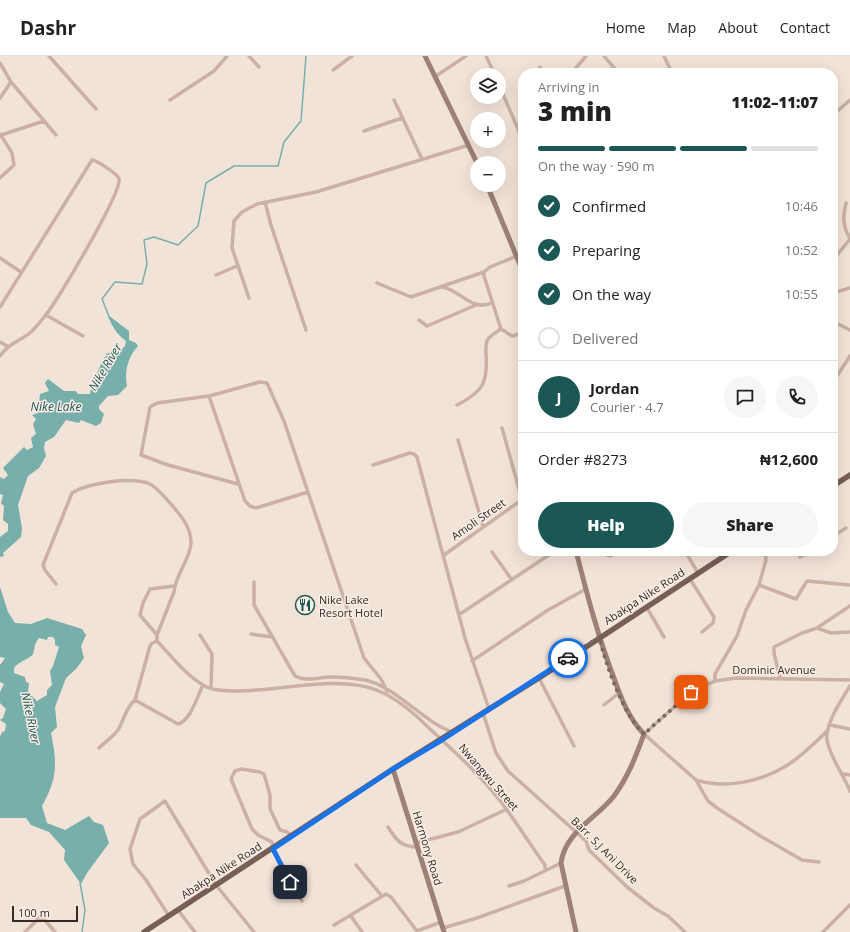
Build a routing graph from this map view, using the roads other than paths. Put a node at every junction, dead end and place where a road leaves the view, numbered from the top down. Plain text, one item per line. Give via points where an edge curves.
1 (49, 56) edge
2 (227, 56) edge
3 (249, 56) edge
4 (352, 56) edge
5 (425, 56) edge
6 (466, 56) edge
7 (486, 56) edge
8 (586, 56) edge
9 (604, 56) edge
10 (664, 56) edge
11 (0, 63) edge
12 (259, 67) dead end
13 (492, 68) edge
14 (575, 68) edge
15 (614, 68) edge
16 (670, 68) edge
17 (333, 70) dead end
18 (436, 76) junction
19 (11, 82) junction
20 (0, 98) edge
21 (170, 100) dead end
22 (394, 100) dead end
23 (850, 100) edge
24 (506, 101) edge
25 (846, 104) junction
26 (850, 108) edge
27 (96, 109) dead end
28 (838, 111) edge
29 (402, 118) junction
30 (44, 121) junction
31 (518, 128) edge
32 (364, 131) dead end
33 (1, 134) edge
34 (56, 135) dead end
35 (469, 145) junction
36 (474, 156) edge
37 (422, 159) junction
38 (0, 178) edge
39 (490, 192) edge
40 (265, 202) junction
41 (846, 203) dead end
42 (850, 238) edge
43 (838, 254) edge
44 (517, 256) joint
45 (0, 258) edge
46 (237, 266) junction
47 (21, 272) junction
48 (484, 272) junction
49 (216, 275) dead end
50 (377, 283) dead end
51 (441, 287) junction
52 (850, 288) edge
53 (838, 292) edge
54 (249, 298) dead end
55 (492, 303) junction
56 (476, 305) junction
57 (0, 307) edge
58 (46, 315) junction
59 (419, 320) dead end
60 (838, 323) edge
61 (501, 329) junction
62 (306, 330) dead end
63 (850, 330) edge
64 (518, 334) edge
65 (82, 336) dead end
66 (0, 342) edge
67 (7, 346) junction
68 (0, 356) edge
69 (850, 356) edge
70 (838, 374) edge
71 (209, 396) junction
72 (457, 405) dead end
73 (502, 428) dead end
74 (458, 440) dead end
75 (373, 465) dead end
76 (850, 475) edge
77 (838, 483) edge
78 (238, 484) junction
79 (518, 485) edge
80 (308, 492) junction
81 (518, 502) edge
82 (483, 526) junction
83 (846, 528) dead end
84 (838, 533) edge
85 (492, 552) dead end
86 (444, 555) junction
87 (544, 556) edge
88 (577, 556) edge
89 (688, 556) edge
90 (724, 556) edge
91 (766, 556) edge
92 (698, 573) junction
93 (690, 579) junction
94 (512, 580) junction
95 (254, 582) dead end
96 (56, 584) dead end
97 (759, 585) junction
98 (850, 585) edge
99 (174, 586) junction
100 (586, 589) junction
101 (646, 606) junction
102 (850, 606) edge
103 (460, 614) junction
104 (818, 628) junction
105 (702, 632) dead end
106 (850, 632) edge
107 (251, 634) dead end
108 (158, 635) junction
109 (200, 635) dead end
110 (272, 637) junction
111 (599, 637) junction
112 (664, 637) dead end
113 (157, 641) junction
114 (472, 661) junction
115 (539, 678) junction
116 (780, 678) junction
117 (850, 680) edge
118 (715, 681) junction
119 (203, 685) junction
120 (850, 686) edge
121 (211, 688) junction
122 (387, 691) junction
123 (619, 693) junction
124 (135, 700) junction
125 (604, 705) dead end
126 (489, 709) junction
127 (483, 713) junction
128 (830, 725) junction
129 (850, 729) edge
130 (828, 730) junction
131 (644, 734) junction
132 (442, 740) junction
133 (574, 746) dead end
134 (99, 748) dead end
135 (393, 769) junction
136 (843, 774) junction
137 (850, 775) edge
138 (696, 780) junction
139 (850, 791) edge
140 (507, 809) junction
141 (388, 827) dead end
142 (576, 833) junction
143 (292, 836) junction
144 (417, 845) junction
145 (273, 849) junction
146 (819, 862) dead end
147 (561, 863) junction
148 (356, 865) dead end
149 (545, 869) junction
150 (216, 885) junction
151 (509, 886) dead end
152 (565, 886) junction
153 (381, 895) junction
154 (302, 901) dead end
155 (850, 905) edge
156 (178, 910) junction
157 (169, 916) junction
158 (351, 916) junction
159 (441, 922) junction
160 (334, 925) dead end
161 (359, 928) junction
162 (443, 930) edge
163 (25, 932) edge
164 (55, 932) edge
165 (144, 932) edge
166 (195, 932) edge
167 (254, 932) edge
168 (355, 932) edge
169 (362, 932) edge
170 (576, 932) edge
171 (686, 932) edge
172 (823, 932) edge

1 - 27 street
2 - 21 street via 214,71
3 - 12 street
4 - 17 street
5 - 18 main road
6 - 18 street
7 - 13 street
8 - 14 street
9 - 15 street
10 - 16 street
11 - 19 street
18 - 35 main road
19 - 20 street
19 - 30 street
22 - 29 street
23 - 25 street
24 - 31 street
25 - 26 street
25 - 28 street
29 - 32 street
29 - 37 street
30 - 33 street
30 - 34 street
33 - 38 street via 12,153 14,165
35 - 36 main road
35 - 37 street
37 - 40 street via 316,192
39 - 44 main road
40 - 46 street via 250,207 234,221 232,248
40 - 62 street
41 - 42 street via 843,220
42 - 43 street
44 - 48 street
45 - 47 street
46 - 49 street
46 - 54 street
47 - 57 street
47 - 58 street via 92,160 117,176 119,180 116,191 107,210
48 - 51 street
48 - 55 street
50 - 51 street via 411,297
51 - 56 street via 449,288
52 - 53 street
55 - 56 street
55 - 61 street
56 - 59 street via 427,326
58 - 65 street
58 - 67 street via 30,332
60 - 63 street
61 - 64 street via 512,336
61 - 72 street via 486,343 487,364 483,385 472,398
66 - 67 street
67 - 68 street
69 - 70 street
71 - 78 street
71 - 78 street via 157,403 150,407 141,455
71 - 80 street via 260,382 267,383 284,421
73 - 79 street
74 - 82 street
75 - 86 street via 410,453 417,457
76 - 77 main road
78 - 80 street via 245,501 256,508
80 - 122 street via 364,658
81 - 82 street, Amoli Street
82 - 86 street, Amoli Street
83 - 84 street
85 - 94 street
86 - 103 street
87 - 94 street
88 - 100 main road
89 - 92 street
90 - 92 main road, Abakpa Nike Road
91 - 97 street
92 - 93 main road, Abakpa Nike Road
93 - 101 main road, Abakpa Nike Road
93 - 105 street via 714,617 713,623
94 - 103 street
95 - 110 street via 254,605
96 - 99 street via 43,565 72,493 78,489 126,480 151,485 185,522 190,532 191,544 184,568
97 - 98 street via 796,599 807,581
97 - 118 street via 746,610 737,636 715,674
99 - 108 street
99 - 108 street via 150,589 143,603 140,615
100 - 111 main road
100 - 114 street via 548,610
101 - 111 main road, Abakpa Nike Road
101 - 112 street
102 - 104 street
103 - 114 street
104 - 106 street via 831,633
104 - 116 street via 774,647
107 - 110 street
108 - 113 street
109 - 121 street via 212,654
110 - 122 street via 297,677 355,678 379,684
111 - 115 main road, Abakpa Nike Road
111 - 123 main road
113 - 119 street, Nwangwu Street via 187,673
113 - 124 street via 150,646
114 - 126 street
115 - 126 main road, Abakpa Nike Road
115 - 133 street
116 - 117 street, Dominic Avenue
116 - 118 street, Dominic Avenue via 736,678
118 - 131 street, Dominic Avenue via 691,692
119 - 121 street, Nwangwu Street
119 - 124 street via 187,717 178,724
120 - 128 street
121 - 132 street, Nwangwu Street via 259,691 335,683 363,686 392,698
122 - 126 street via 451,732
123 - 125 street
123 - 131 main road via 634,722
124 - 134 street via 129,704 117,731
126 - 127 main road, Abakpa Nike Road
127 - 132 main road, Abakpa Nike Road
127 - 142 street, Barr. S.J Ani Drive via 496,753 508,771
128 - 129 street
128 - 130 street
130 - 136 street via 830,751
130 - 138 street via 813,745 776,771 724,785
131 - 138 street
131 - 142 main road via 622,784 613,797
132 - 135 main road, Abakpa Nike Road
132 - 140 street, Nwangwu Street
135 - 143 main road, Abakpa Nike Road
135 - 144 main road, Harmony Road
136 - 137 street
136 - 139 street
138 - 146 street via 708,801 717,808 762,838 802,860
140 - 144 street via 458,832
140 - 149 street, Nwangwu Street via 545,865
141 - 144 street via 398,842 405,846
142 - 147 main road via 565,848
142 - 171 street, Barr. S.J Ani Drive via 586,841 589,850 627,887
143 - 145 main road, Abakpa Nike Road
143 - 145 street via 280,830 270,809 270,795 264,774 241,769 235,771 231,779 250,825 258,835 272,842
144 - 159 main road, Harmony Road
145 - 150 main road, Abakpa Nike Road
145 - 154 street
147 - 149 street
147 - 152 main road
148 - 153 street
149 - 151 street
150 - 156 main road, Abakpa Nike Road
150 - 157 street via 165,801 140,819 130,849 132,864 150,885
150 - 167 street
152 - 162 street
152 - 170 main road
153 - 158 street
153 - 159 street via 391,897 417,931
155 - 172 street
156 - 157 main road, Abakpa Nike Road
156 - 166 street
157 - 165 main road, Abakpa Nike Road
158 - 160 street
158 - 161 street
159 - 162 main road, Harmony Road
161 - 168 street
161 - 169 street
163 - 164 street via 39,918 44,919

